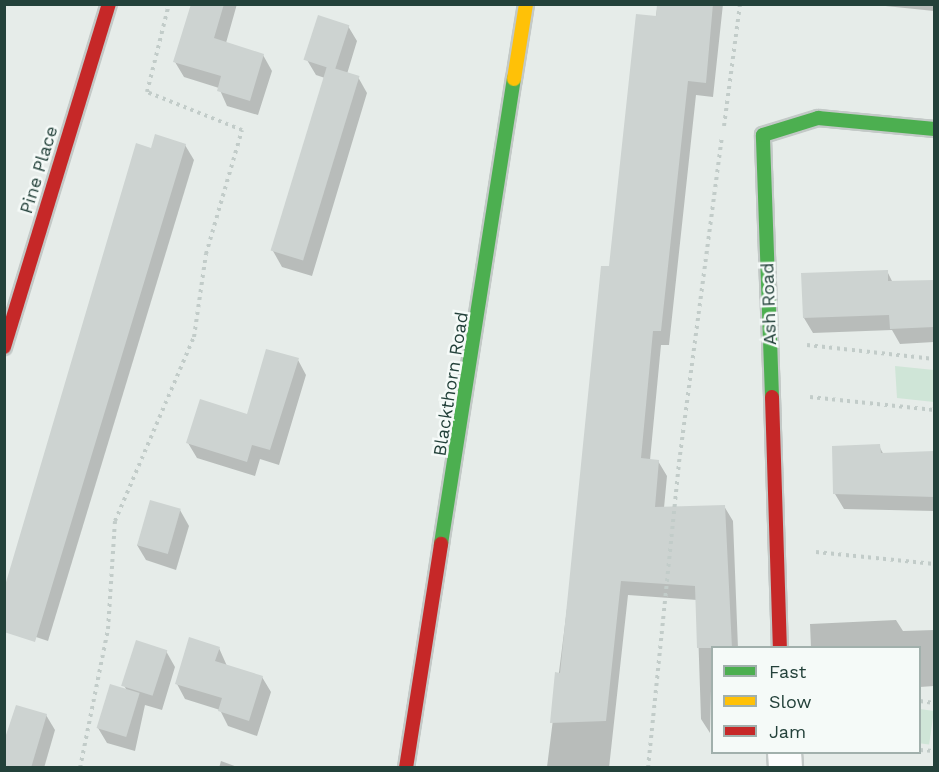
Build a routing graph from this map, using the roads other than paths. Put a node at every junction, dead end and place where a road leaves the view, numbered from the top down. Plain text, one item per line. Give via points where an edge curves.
1 (109, 4) edge
2 (526, 4) edge
3 (934, 129) edge
4 (4, 347) edge
5 (780, 646) edge
6 (406, 768) edge

1 - 4 street, Pine Place
2 - 6 street, Blackthorn Road
3 - 5 street, Ash Road via 818,118 763,135

